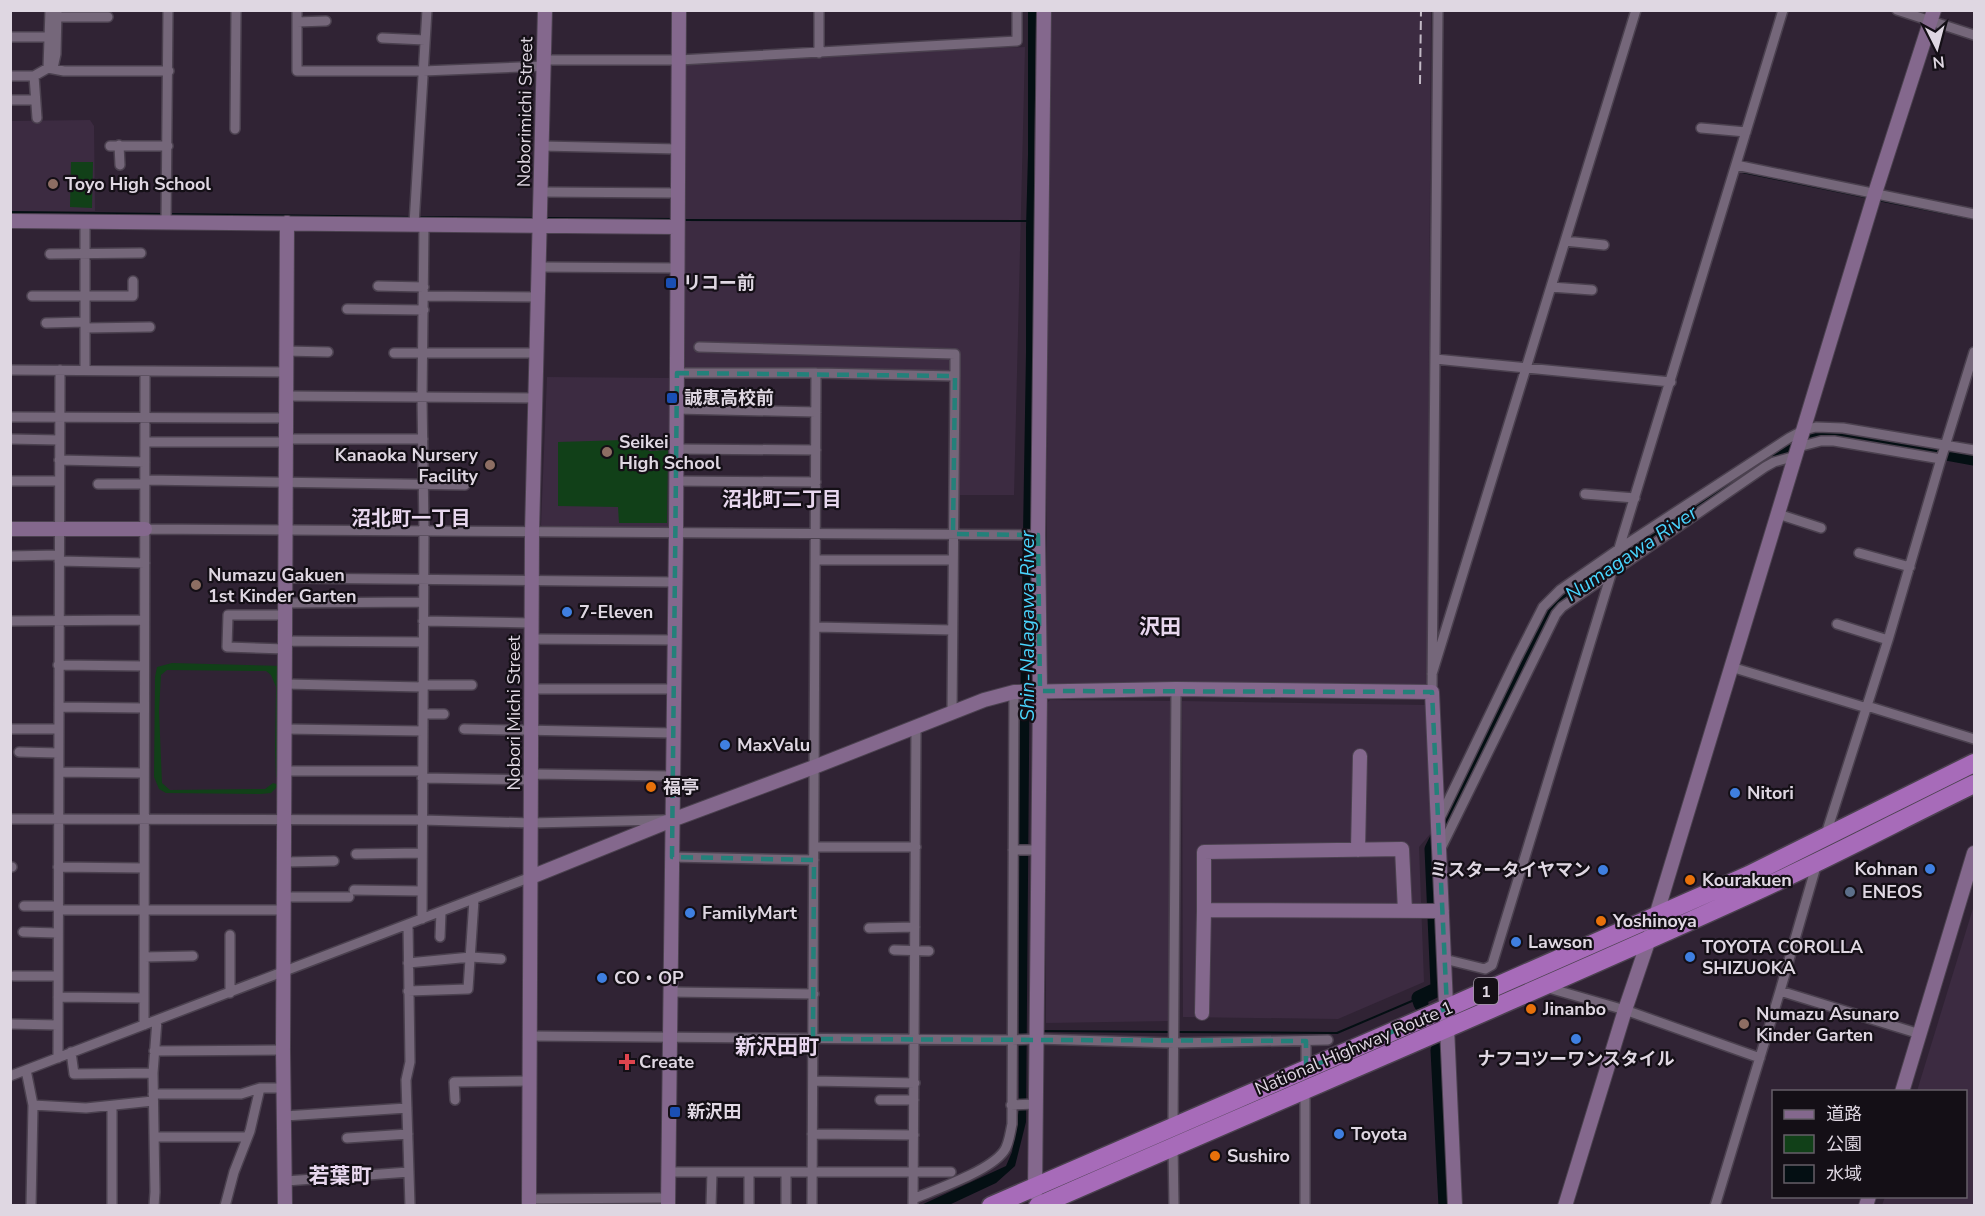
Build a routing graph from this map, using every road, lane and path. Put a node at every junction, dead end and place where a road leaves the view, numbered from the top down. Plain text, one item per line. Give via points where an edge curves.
1 (168, 10) edge
2 (236, 10) edge
3 (297, 10) edge
4 (427, 10) edge
5 (545, 10) edge
6 (679, 10) edge
7 (819, 10) edge
8 (1017, 10) edge
9 (1044, 10) edge
10 (1438, 10) edge
11 (1636, 10) edge
12 (1783, 10) edge
13 (1896, 10) edge
14 (55, 12) edge
15 (1932, 16) edge
16 (108, 17) dead end
17 (326, 21) dead end
18 (297, 22) junction
19 (1974, 35) edge
20 (10, 37) edge
21 (50, 37) junction
22 (382, 38) dead end
23 (425, 40) junction
24 (819, 53) junction
25 (680, 60) junction
26 (544, 63) junction
27 (50, 68) junction
28 (169, 71) junction
29 (423, 71) junction
30 (34, 75) junction
31 (10, 76) edge
32 (10, 100) edge
33 (35, 100) junction
34 (37, 117) dead end
35 (1701, 128) dead end
36 (235, 129) dead end
37 (1746, 132) junction
38 (168, 146) junction
39 (542, 146) junction
40 (678, 149) junction
41 (120, 165) dead end
42 (1736, 165) junction
43 (541, 192) junction
44 (677, 193) junction
45 (1875, 193) junction
46 (1974, 214) edge
47 (418, 220) junction
48 (540, 220) junction
49 (10, 221) edge
50 (85, 222) junction
51 (166, 223) junction
52 (287, 223) junction
53 (677, 227) junction
54 (1565, 241) junction
55 (1604, 244) dead end
56 (141, 253) dead end
57 (50, 254) dead end
58 (85, 254) junction
59 (539, 267) junction
60 (677, 268) junction
61 (133, 281) dead end
62 (378, 286) dead end
63 (1551, 287) junction
64 (1592, 290) dead end
65 (424, 292) junction
66 (32, 296) dead end
67 (85, 297) junction
68 (539, 297) junction
69 (347, 309) dead end
70 (424, 310) junction
71 (46, 323) dead end
72 (85, 325) junction
73 (150, 327) dead end
74 (699, 347) dead end
75 (286, 351) junction
76 (328, 352) dead end
77 (423, 352) junction
78 (1974, 352) edge
79 (394, 353) dead end
80 (537, 353) junction
81 (1435, 359) junction
82 (1527, 367) junction
83 (10, 370) edge
84 (60, 370) junction
85 (85, 370) junction
86 (145, 371) junction
87 (286, 372) junction
88 (677, 373) junction
89 (816, 373) junction
90 (1971, 374) edge
91 (955, 376) junction
92 (1671, 381) junction
93 (286, 396) junction
94 (422, 398) junction
95 (536, 398) junction
96 (676, 410) junction
97 (816, 412) junction
98 (10, 417) edge
99 (60, 417) junction
100 (145, 417) junction
101 (286, 418) junction
102 (1804, 430) junction
103 (10, 439) edge
104 (286, 439) junction
105 (59, 440) junction
106 (423, 440) junction
107 (146, 442) junction
108 (1945, 445) junction
109 (676, 449) junction
110 (816, 450) junction
111 (1974, 450) edge
112 (1797, 452) junction
113 (1941, 459) junction
114 (59, 460) junction
115 (145, 462) junction
116 (10, 481) edge
117 (59, 481) junction
118 (676, 481) junction
119 (145, 482) junction
120 (816, 482) junction
121 (286, 483) junction
122 (98, 484) dead end
123 (465, 485) dead end
124 (423, 486) junction
125 (1585, 494) dead end
126 (1635, 498) junction
127 (1778, 514) junction
128 (1821, 528) dead end
129 (10, 529) edge
130 (59, 529) junction
131 (145, 529) junction
132 (285, 530) junction
133 (424, 531) junction
134 (532, 532) junction
135 (676, 532) junction
136 (815, 534) junction
137 (953, 534) junction
138 (1038, 535) junction
139 (1619, 549) junction
140 (1859, 553) dead end
141 (10, 556) edge
142 (59, 558) junction
143 (816, 560) junction
144 (952, 560) junction
145 (145, 563) junction
146 (1910, 567) junction
147 (1612, 571) junction
148 (285, 578) junction
149 (423, 579) junction
150 (533, 579) junction
151 (676, 582) junction
152 (423, 602) junction
153 (285, 609) junction
154 (144, 620) junction
155 (10, 621) edge
156 (59, 621) junction
157 (423, 621) junction
158 (532, 623) junction
159 (1837, 624) dead end
160 (815, 627) junction
161 (952, 630) junction
162 (532, 639) junction
163 (675, 640) junction
164 (1888, 640) junction
165 (423, 642) junction
166 (285, 645) junction
167 (58, 665) junction
168 (144, 666) junction
169 (1731, 667) junction
170 (1432, 674) junction
171 (285, 684) junction
172 (472, 685) dead end
173 (422, 686) junction
174 (531, 689) junction
175 (674, 689) junction
176 (1176, 689) junction
177 (1040, 691) junction
178 (1017, 692) junction
179 (1432, 692) junction
180 (59, 707) junction
181 (1867, 707) junction
182 (143, 708) junction
183 (952, 712) junction
184 (423, 714) junction
185 (444, 714) dead end
186 (916, 728) junction
187 (10, 729) edge
188 (58, 729) junction
189 (285, 729) junction
190 (464, 729) dead end
191 (423, 731) junction
192 (532, 732) junction
193 (673, 733) junction
194 (1974, 739) edge
195 (19, 752) dead end
196 (58, 753) junction
197 (1360, 756) dead end
198 (1974, 763) edge
199 (814, 768) junction
200 (284, 771) junction
201 (59, 772) junction
202 (143, 773) junction
203 (422, 775) junction
204 (673, 776) junction
205 (532, 777) junction
206 (1974, 784) edge
207 (10, 819) edge
208 (284, 819) junction
209 (58, 820) junction
210 (144, 820) junction
211 (422, 820) junction
212 (672, 820) junction
213 (531, 823) junction
214 (1438, 824) junction
215 (1825, 837) junction
216 (814, 847) junction
217 (916, 847) junction
218 (1439, 847) junction
219 (1013, 850) junction
220 (1038, 850) junction
221 (1358, 850) junction
222 (421, 853) junction
223 (1974, 853) edge
224 (356, 854) dead end
225 (672, 857) junction
226 (814, 860) junction
227 (334, 861) dead end
228 (1818, 861) junction
229 (285, 862) junction
230 (58, 867) junction
231 (144, 868) junction
232 (531, 877) junction
233 (421, 891) junction
234 (474, 900) junction
235 (285, 904) junction
236 (24, 906) dead end
237 (58, 908) junction
238 (1204, 910) junction
239 (144, 911) junction
240 (1405, 911) junction
241 (1436, 911) junction
242 (441, 912) junction
243 (1656, 916) junction
244 (422, 919) junction
245 (408, 924) junction
246 (915, 927) junction
247 (869, 928) dead end
248 (23, 933) dead end
249 (57, 933) junction
250 (230, 935) dead end
251 (440, 937) dead end
252 (1649, 939) junction
253 (894, 950) dead end
254 (915, 950) junction
255 (929, 951) dead end
256 (194, 956) dead end
257 (144, 957) junction
258 (471, 957) junction
259 (1444, 958) junction
260 (501, 959) dead end
261 (408, 963) junction
262 (284, 972) junction
263 (14, 976) dead end
264 (58, 976) junction
265 (1544, 987) junction
266 (408, 991) junction
267 (1780, 991) junction
268 (671, 992) junction
269 (230, 993) junction
270 (814, 994) junction
271 (58, 997) junction
272 (144, 998) junction
273 (1447, 1008) junction
274 (1625, 1010) junction
275 (1202, 1013) dead end
276 (157, 1020) junction
277 (10, 1024) edge
278 (58, 1025) junction
279 (144, 1025) junction
280 (1448, 1028) junction
281 (1920, 1034) junction
282 (530, 1036) junction
283 (671, 1038) junction
284 (1034, 1038) junction
285 (813, 1039) junction
286 (915, 1040) junction
287 (1012, 1040) junction
288 (1328, 1040) dead end
289 (1306, 1041) junction
290 (1174, 1042) junction
291 (283, 1050) junction
292 (154, 1052) junction
293 (72, 1053) junction
294 (58, 1058) junction
295 (1760, 1058) junction
296 (1306, 1069) junction
297 (26, 1070) junction
298 (153, 1073) junction
299 (10, 1076) edge
300 (529, 1081) junction
301 (813, 1081) junction
302 (915, 1083) junction
303 (261, 1088) junction
304 (285, 1088) junction
305 (1305, 1089) junction
306 (1903, 1090) edge
307 (153, 1098) junction
308 (454, 1100) dead end
309 (880, 1100) dead end
310 (914, 1100) junction
311 (1034, 1104) junction
312 (33, 1105) junction
313 (1014, 1105) junction
314 (112, 1106) junction
315 (407, 1108) junction
316 (285, 1116) junction
317 (1173, 1127) junction
318 (408, 1134) junction
319 (813, 1134) junction
320 (914, 1135) junction
321 (154, 1137) junction
322 (248, 1137) junction
323 (347, 1138) dead end
324 (1173, 1146) junction
325 (409, 1172) junction
326 (668, 1172) junction
327 (712, 1172) junction
328 (748, 1172) junction
329 (951, 1172) dead end
330 (786, 1173) junction
331 (812, 1173) junction
332 (914, 1174) junction
333 (286, 1181) junction
334 (1035, 1186) junction
335 (529, 1202) edge
336 (668, 1202) edge
337 (913, 1204) edge
338 (32, 1206) edge
339 (112, 1206) edge
340 (154, 1206) edge
341 (225, 1206) edge
342 (285, 1206) edge
343 (410, 1206) edge
344 (711, 1206) edge
345 (749, 1206) edge
346 (786, 1206) edge
347 (812, 1206) edge
348 (991, 1206) edge
349 (1036, 1206) edge
350 (1174, 1206) edge
351 (1305, 1206) edge
352 (1455, 1206) edge
353 (1565, 1206) edge
354 (1715, 1206) edge

1 - 28 street
2 - 36 street
3 - 18 street
4 - 23 street
5 - 26 street, Noborimichi Street
6 - 25 street
7 - 24 street
8 - 24 street via 1017,41
9 - 138 street
10 - 81 street
11 - 54 street
12 - 37 street
13 - 15 street
14 - 16 street
14 - 21 street
14 - 27 street via 56,54
15 - 19 street
15 - 45 street
17 - 18 street
18 - 29 street via 297,71
20 - 21 street
21 - 27 street
22 - 23 street
23 - 29 street
24 - 25 street
25 - 26 street
25 - 40 street
26 - 29 street
26 - 39 street, Noborimichi Street
27 - 28 street
27 - 30 street
28 - 38 street
29 - 47 street
30 - 31 street
30 - 33 street
32 - 33 street
33 - 34 street
35 - 37 street
37 - 42 street
38 - 41 street via 114,145
38 - 51 street
39 - 40 street
39 - 43 street, Noborimichi Street
40 - 44 street
42 - 45 street
42 - 92 street
43 - 44 street
43 - 48 street, Noborimichi Street
44 - 53 street
45 - 46 street
45 - 102 street
47 - 48 street
47 - 52 street
47 - 65 street
48 - 53 street
48 - 59 street, Nobori Michi Street
49 - 50 street
50 - 51 street
50 - 58 street
51 - 52 street
52 - 75 street
53 - 60 street
54 - 55 street
54 - 63 street
56 - 58 street
57 - 58 street
58 - 67 street
59 - 60 street
59 - 68 street, Nobori Michi Street
60 - 88 street
61 - 67 street via 133,296
62 - 65 street
63 - 64 street
63 - 82 street
65 - 68 street
65 - 70 street
66 - 67 street
67 - 72 street
68 - 80 street, Nobori Michi Street
69 - 70 street
70 - 77 street
71 - 72 street
72 - 73 street
72 - 85 street
74 - 91 street via 955,354
75 - 76 street
75 - 87 street
77 - 79 street
77 - 80 street
77 - 94 street
78 - 90 street
80 - 95 street, Nobori Michi Street
81 - 82 street
81 - 170 street
82 - 92 street
82 - 170 street
83 - 84 street
84 - 85 street
84 - 99 street
85 - 86 street
86 - 87 street
86 - 100 street
87 - 93 street
88 - 89 street
88 - 96 street
89 - 91 street
89 - 97 street
90 - 108 street
91 - 137 street
92 - 126 street
93 - 94 street
93 - 101 street
94 - 95 street
94 - 106 street
95 - 134 street, Nobori Michi Street
96 - 97 street
96 - 109 street
97 - 110 street
98 - 99 street
99 - 100 street
99 - 105 street
100 - 101 street
100 - 107 street
101 - 104 street
102 - 108 street via 1843,428
102 - 112 street
102 - 139 street
103 - 105 street
104 - 106 street
104 - 107 street
104 - 121 street
105 - 114 street
106 - 124 street
107 - 115 street
108 - 111 street
108 - 113 street
109 - 110 street
109 - 118 street
110 - 120 street
112 - 113 street via 1821,441 1834,441
112 - 127 street
112 - 147 street via 1765,467
113 - 146 street
114 - 115 street
114 - 117 street
115 - 119 street
116 - 117 street
117 - 130 street
118 - 120 street
118 - 135 street
119 - 121 street
119 - 122 street
119 - 131 street
120 - 136 street
121 - 124 street
121 - 132 street
123 - 124 street
124 - 133 street
125 - 126 street
126 - 139 street
127 - 128 street
127 - 169 street
129 - 130 street
130 - 131 street
130 - 142 street
131 - 132 street
131 - 145 street
132 - 133 street
132 - 148 street
133 - 134 street
133 - 149 street
134 - 135 street
134 - 150 street, Nobori Michi Street
135 - 136 street
135 - 151 street
136 - 137 street
136 - 143 street
137 - 138 street
137 - 144 street
138 - 177 street
139 - 147 street
139 - 214 street via 1560,590 1543,607
140 - 146 street
141 - 142 street
142 - 145 street
142 - 156 street
143 - 144 street
143 - 160 street
144 - 161 street
145 - 154 street
146 - 164 street
147 - 218 street via 1556,614
147 - 259 street via 1492,965 1485,969
148 - 149 street
148 - 153 street
149 - 150 street
149 - 152 street
150 - 151 street
150 - 158 street, Nobori Michi Street
151 - 163 street
152 - 153 street
152 - 157 street
153 - 166 street
153 - 166 street via 228,615 227,647
154 - 156 street
154 - 168 street
155 - 156 street
156 - 167 street
157 - 158 street
157 - 165 street
158 - 162 street, Nobori Michi Street
159 - 164 street
160 - 161 street
160 - 199 street
161 - 183 street
162 - 163 street
162 - 174 street, Nobori Michi Street
163 - 175 street
164 - 181 street
165 - 166 street
165 - 173 street
166 - 171 street
167 - 168 street
167 - 180 street
168 - 182 street
169 - 181 street
169 - 243 street
170 - 179 street
171 - 173 street
171 - 189 street
172 - 173 street
173 - 184 street
174 - 175 street
174 - 192 street, Nobori Michi Street
175 - 193 street
176 - 177 street
176 - 179 street
176 - 290 street
177 - 178 street
177 - 220 street
178 - 183 street
178 - 219 street
179 - 214 street
180 - 182 street
180 - 188 street
181 - 194 street
181 - 215 street
182 - 202 street
183 - 186 street
184 - 185 street
184 - 191 street
186 - 199 street
186 - 217 street
187 - 188 street
188 - 196 street
189 - 191 street
189 - 200 street
190 - 192 street
191 - 203 street
192 - 193 street
192 - 205 street, Nobori Michi Street
193 - 204 street
195 - 196 street
196 - 201 street
197 - 221 street
198 - 215 highway, National Highway Route 1 / 1
199 - 212 street
199 - 216 street
200 - 203 street
200 - 208 street
201 - 202 street
201 - 209 street
202 - 210 street
203 - 205 street
203 - 211 street
204 - 205 street
204 - 212 street
205 - 213 street, Nobori Michi Street
206 - 228 highway, National Highway Route 1 / 1
207 - 209 street
208 - 210 street
208 - 211 street
208 - 229 street
209 - 210 street
209 - 230 street
210 - 231 street
211 - 213 street
211 - 222 street
212 - 213 street
212 - 225 street
212 - 232 street
213 - 232 street, Nobori Michi Street
214 - 218 street
215 - 243 highway, National Highway Route 1 / 1
216 - 217 street
216 - 226 street
217 - 246 street
218 - 241 street
219 - 220 street
219 - 287 street
220 - 284 street
221 - 238 street via 1204,852
221 - 240 street via 1402,849
222 - 224 street
222 - 233 street
223 - 281 street
225 - 226 street
225 - 268 street
226 - 270 street
227 - 229 street
228 - 252 highway, National Highway Route 1 / 1
228 - 267 street
229 - 235 street
230 - 231 street
230 - 237 street
231 - 239 street
232 - 234 street
232 - 282 street, Nobori Michi Street
233 - 235 street via 351,893
233 - 244 street
234 - 242 street
234 - 258 street
235 - 239 street
235 - 262 street
236 - 237 street
237 - 239 street
237 - 249 street
238 - 240 street
238 - 275 street
239 - 257 street
240 - 241 street
241 - 259 street
242 - 244 street
242 - 251 street
243 - 252 street
243 - 273 highway, National Highway Route 1 / 1
244 - 245 street
245 - 261 street
245 - 262 street
246 - 247 street
246 - 254 street
248 - 249 street
249 - 264 street
250 - 269 street
252 - 265 highway, National Highway Route 1 / 1
252 - 274 street
253 - 254 street
254 - 255 street
254 - 286 street
256 - 257 street
257 - 272 street
258 - 260 street
258 - 261 street
258 - 266 street via 468,989
259 - 273 street
261 - 266 street
262 - 269 street
262 - 291 street
263 - 264 street
264 - 271 street
265 - 274 street
265 - 280 highway, National Highway Route 1 / 1
266 - 315 street
267 - 281 street
267 - 295 street
268 - 270 street
268 - 283 street
269 - 276 street
270 - 285 street
271 - 272 street
271 - 278 street
272 - 279 street
273 - 280 street
273 - 296 highway, National Highway Route 1 / 1
274 - 295 street
274 - 353 street
276 - 279 street
276 - 292 street
277 - 278 street
278 - 294 street
279 - 293 street
280 - 305 highway, National Highway Route 1 / 1
280 - 352 street
281 - 306 street
282 - 283 street
282 - 300 street, Nobori Michi Street
283 - 285 street
283 - 326 street
284 - 287 street
284 - 290 street
284 - 311 street
285 - 286 street
285 - 301 street
286 - 287 street
286 - 302 street
287 - 313 street
288 - 289 street
289 - 290 street
289 - 296 street
290 - 317 street
291 - 292 street
291 - 304 street
292 - 298 street
293 - 294 street
293 - 298 street via 74,1074
294 - 297 street
295 - 354 street
296 - 317 highway, National Highway Route 1 / 1
297 - 299 street
297 - 312 street
298 - 307 street
300 - 308 street via 454,1083
300 - 335 street, Nobori Michi Street
301 - 302 street
301 - 319 street
302 - 310 street
303 - 304 street
303 - 307 street via 241,1094
303 - 322 street
304 - 316 street
305 - 324 highway, National Highway Route 1 / 1
305 - 351 street
307 - 314 street
307 - 321 street
309 - 310 street
310 - 320 street
311 - 313 street
311 - 334 street
312 - 314 street
312 - 338 street
313 - 337 street via 1005,1150 991,1165
314 - 339 street
315 - 316 street
315 - 318 street
316 - 333 street
317 - 334 highway, National Highway Route 1 / 1
318 - 323 street
318 - 325 street
319 - 320 street
319 - 331 street
320 - 332 street
321 - 322 street
321 - 340 street
322 - 341 street
324 - 349 highway, National Highway Route 1 / 1
324 - 350 street
325 - 333 street
325 - 343 street
326 - 327 street
326 - 336 street
327 - 328 street
327 - 344 street
328 - 330 street
328 - 345 street
329 - 332 street
330 - 331 street
330 - 346 street
331 - 332 street
331 - 347 street
332 - 337 street
333 - 342 street
334 - 348 highway, National Highway Route 1 / 1
334 - 349 street
335 - 336 street

